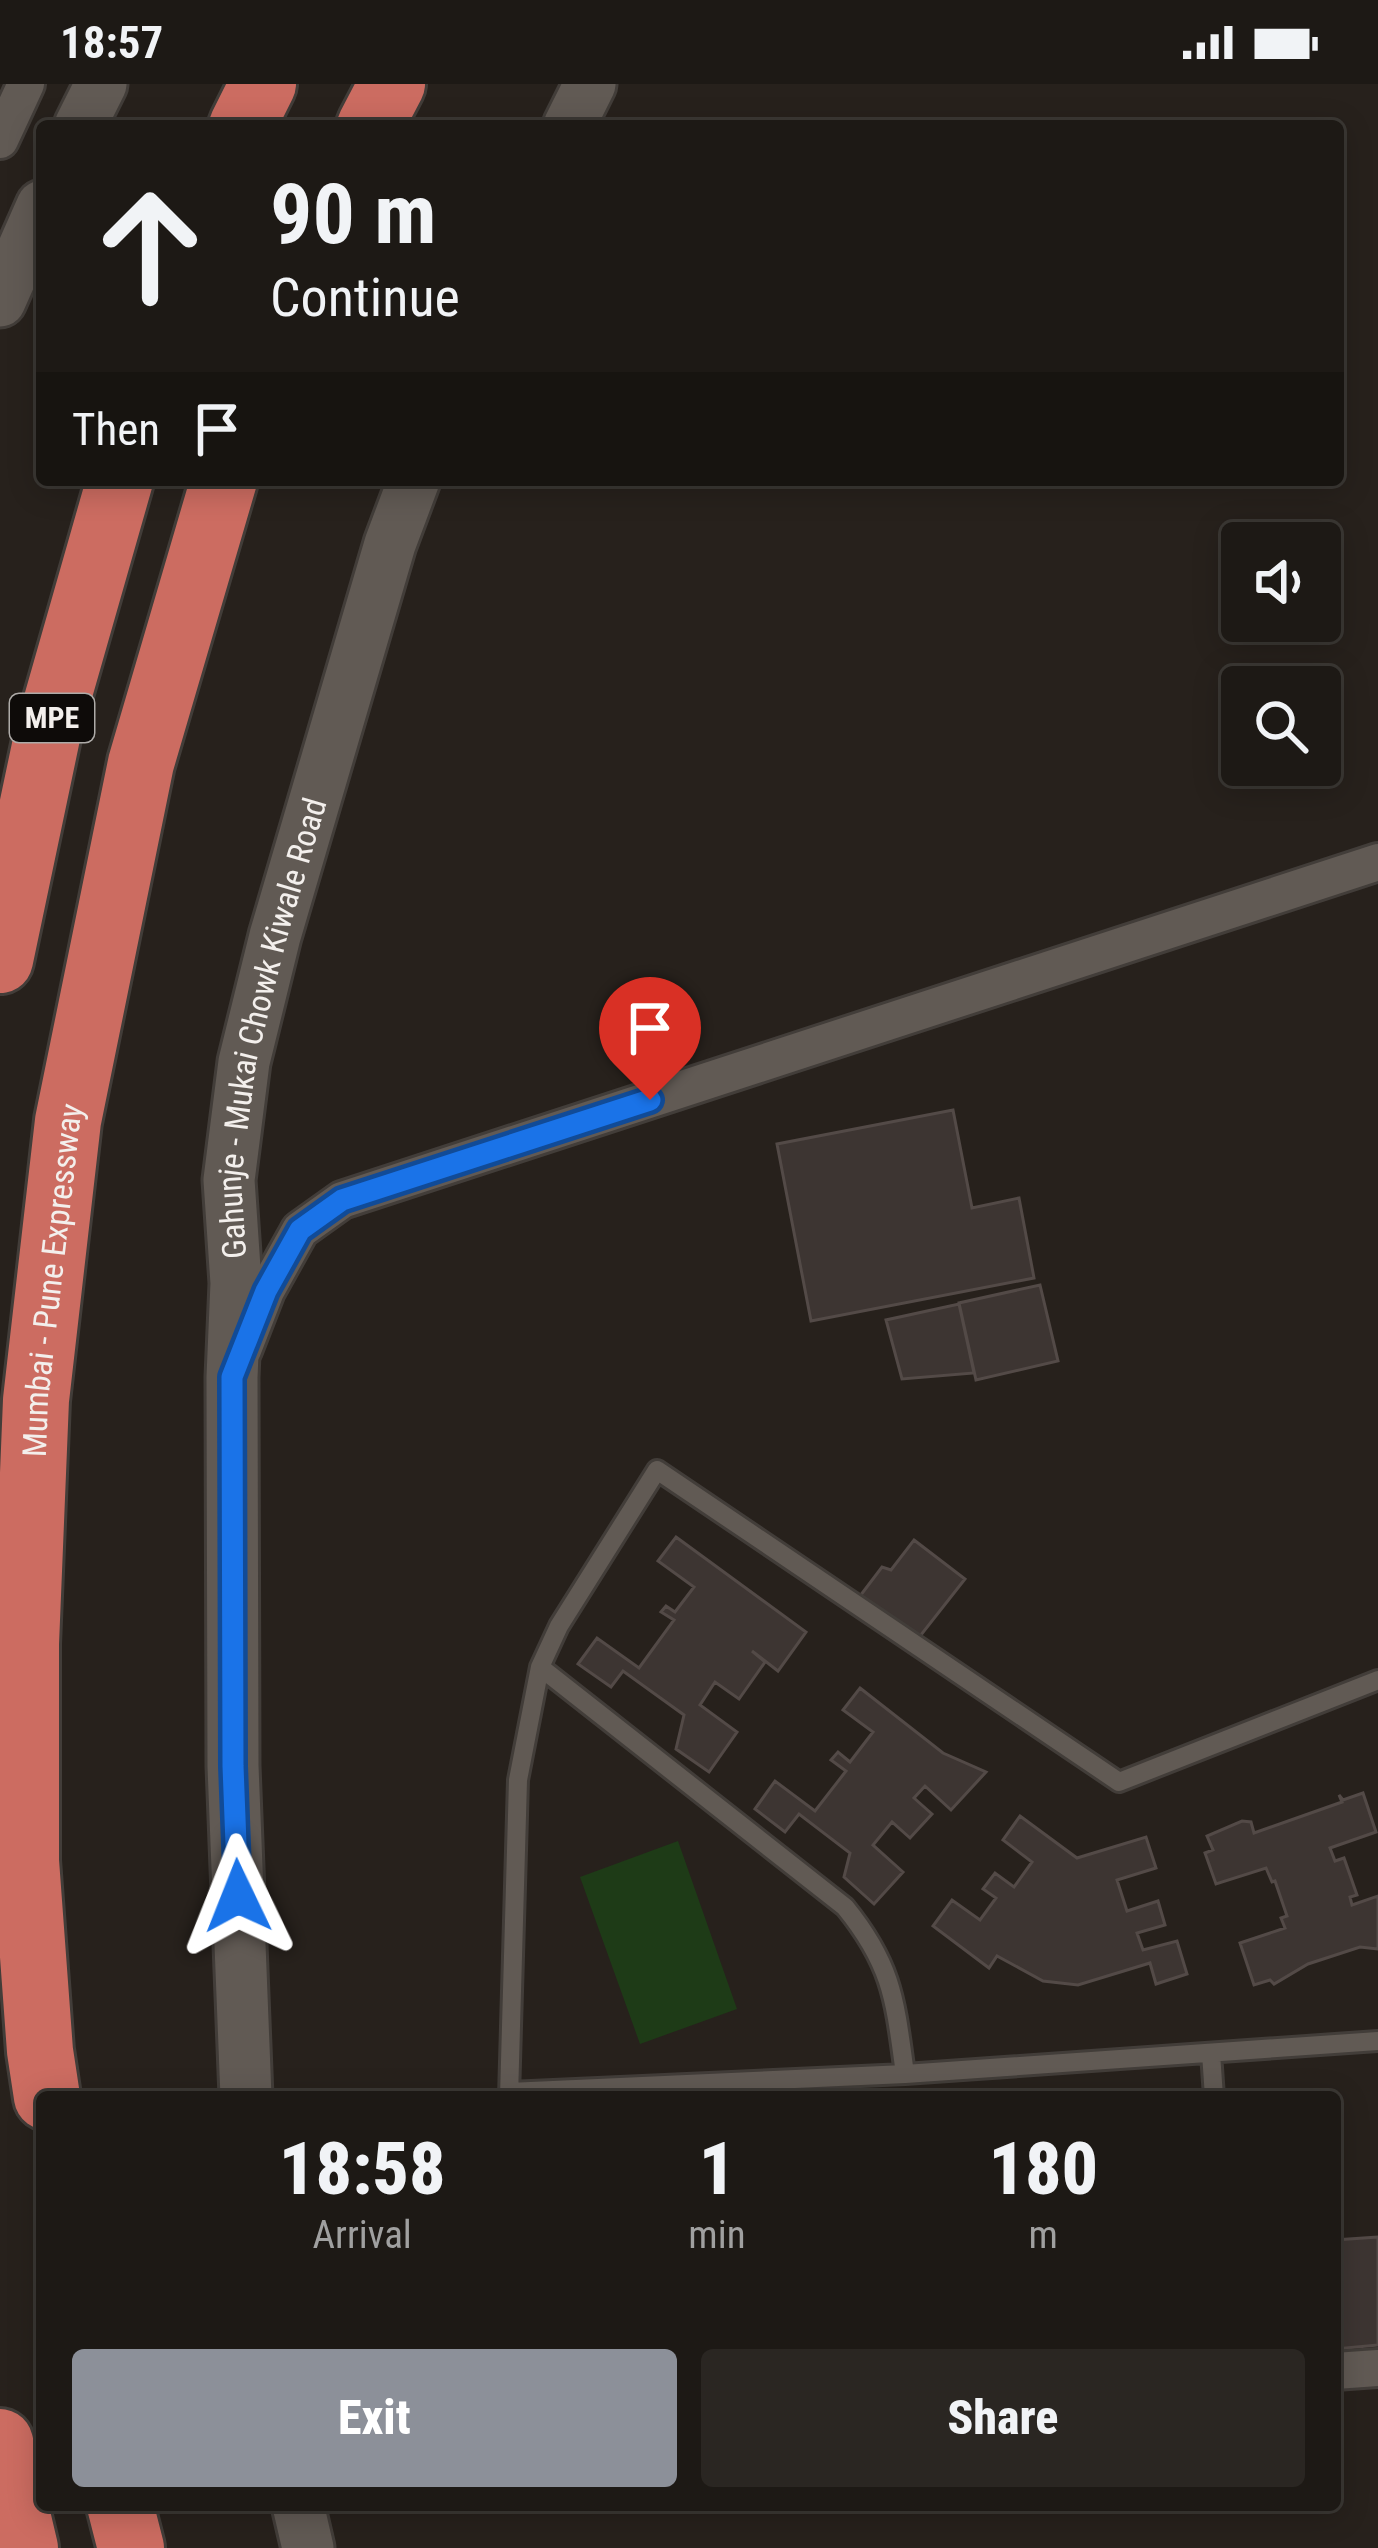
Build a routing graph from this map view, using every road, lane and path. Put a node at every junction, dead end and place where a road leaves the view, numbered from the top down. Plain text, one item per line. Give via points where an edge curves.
1 (26, 84) edge
2 (101, 84) edge
3 (263, 84) edge
4 (392, 84) edge
5 (590, 84) edge
6 (83, 120) edge
7 (245, 120) edge
8 (373, 120) edge
9 (572, 120) edge
10 (0, 140) edge
11 (36, 220) edge
12 (0, 301) edge
13 (118, 486) edge
14 (222, 486) edge
15 (412, 486) edge
16 (1378, 862) edge
17 (0, 960) edge
18 (232, 1377) junction
19 (540, 1667) junction
20 (1378, 1680) edge
21 (1378, 2042) edge
22 (1211, 2053) junction
23 (905, 2074) junction
24 (46, 2091) edge
25 (246, 2091) edge
26 (509, 2091) edge
27 (568, 2091) edge
28 (1214, 2091) edge
29 (1378, 2368) edge
30 (1341, 2371) edge
31 (0, 2442) edge
32 (122, 2511) edge
33 (299, 2511) edge
34 (26, 2548) edge
35 (131, 2548) edge
36 (308, 2548) edge

1 - 10 street
2 - 6 street
3 - 7 highway
4 - 8 highway
5 - 9 street
11 - 12 street
13 - 17 highway, MPE via 48,732
14 - 24 highway, Mumbai - Pune Expressway via 141,763 72,1099 36,1400 26,1862
15 - 18 street, Gahunje - Mukai Chowk Kiwale Road via 244,1062 229,1180
16 - 18 street via 342,1200 300,1230
18 - 25 street, Gahunje - Mukai Chowk Kiwale Road via 233,1766
19 - 20 lane via 657,1470 1119,1782
19 - 23 lane via 845,1907 889,1979
19 - 26 lane via 518,1780
21 - 22 lane
22 - 23 lane
22 - 28 lane
23 - 27 lane
29 - 30 street
31 - 34 highway
32 - 35 highway
33 - 36 street

